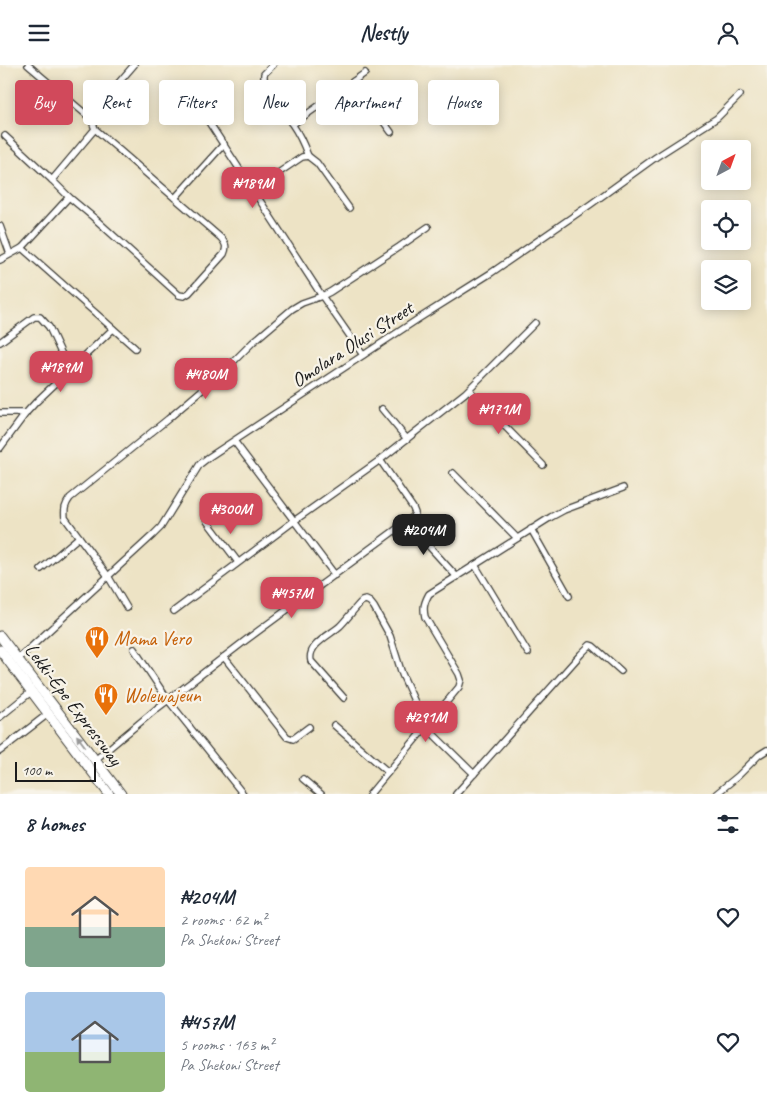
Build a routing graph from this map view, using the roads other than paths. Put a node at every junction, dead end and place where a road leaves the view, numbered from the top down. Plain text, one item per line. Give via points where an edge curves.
1 (28, 65) edge
2 (273, 65) edge
3 (131, 66) edge
4 (365, 73) dead end
5 (119, 80) edge
6 (264, 80) edge
7 (355, 80) edge
8 (740, 95) dead end
9 (83, 112) edge
10 (94, 125) edge
11 (211, 125) edge
12 (293, 125) edge
13 (386, 125) edge
14 (95, 129) junction
15 (391, 132) dead end
16 (5, 136) dead end
17 (224, 144) junction
18 (308, 156) junction
19 (52, 180) junction
20 (253, 190) junction
21 (69, 197) junction
22 (175, 198) junction
23 (349, 208) dead end
24 (0, 226) edge
25 (428, 227) dead end
26 (22, 248) junction
27 (10, 254) junction
28 (0, 260) edge
29 (322, 296) junction
30 (535, 323) dead end
31 (113, 329) junction
32 (0, 342) edge
33 (135, 348) dead end
34 (363, 355) junction
35 (69, 370) junction
36 (469, 390) junction
37 (382, 409) dead end
38 (0, 413) edge
39 (26, 413) junction
40 (407, 439) junction
41 (234, 441) junction
42 (0, 449) edge
43 (380, 460) junction
44 (544, 465) dead end
45 (454, 473) dead end
46 (623, 488) dead end
47 (208, 521) dead end
48 (294, 521) junction
49 (407, 522) junction
50 (531, 529) junction
51 (79, 537) junction
52 (517, 538) junction
53 (238, 563) junction
54 (475, 565) junction
55 (41, 569) dead end
56 (335, 575) junction
57 (108, 576) junction
58 (456, 577) junction
59 (569, 597) dead end
60 (127, 608) dead end
61 (174, 611) dead end
62 (0, 636) edge
63 (134, 649) dead end
64 (1, 653) edge
65 (528, 653) dead end
66 (224, 657) junction
67 (18, 659) junction
68 (621, 671) dead end
69 (32, 691) junction
70 (344, 698) dead end
71 (168, 700) junction
72 (48, 713) junction
73 (0, 717) edge
74 (334, 725) dead end
75 (309, 727) dead end
76 (426, 727) junction
77 (767, 750) edge
78 (0, 751) edge
79 (94, 760) junction
80 (388, 772) junction
81 (474, 774) junction
82 (303, 779) dead end
83 (109, 794) edge
84 (121, 794) edge
85 (243, 794) edge
86 (321, 794) edge
87 (370, 794) edge
88 (456, 794) edge
89 (716, 794) edge

1 - 9 street
2 - 6 street via 264,75
3 - 5 street
4 - 7 street
8 - 34 street, Omolara Olusi Street via 717,118 491,273
10 - 14 street
11 - 17 street
12 - 18 street
13 - 15 street
14 - 19 street
14 - 22 street
16 - 19 street
17 - 20 street
17 - 22 street
18 - 20 street
18 - 23 street via 317,163
19 - 21 street
20 - 29 street
21 - 22 street via 179,295 184,296 226,249 221,238
21 - 26 street
24 - 27 street
25 - 29 street
26 - 27 street
26 - 31 street
27 - 28 street
29 - 34 street
29 - 51 street via 292,309 175,413 70,498 65,504 65,518
30 - 36 street
31 - 33 street
31 - 35 street
32 - 35 street via 34,317 40,317 49,327
34 - 41 street, Omolara Olusi Street
35 - 39 street
36 - 40 street
36 - 44 street
37 - 40 street
38 - 39 street
39 - 42 street
40 - 43 street
41 - 48 street
41 - 57 street, Omolara Olusi Street via 200,465 161,527
43 - 48 street
43 - 49 street via 413,508 414,517
45 - 52 street
46 - 50 street via 564,510
47 - 53 street
48 - 53 street
48 - 56 street
49 - 56 street
49 - 58 street
50 - 52 street
50 - 59 street
51 - 55 street
51 - 57 street
52 - 54 street
53 - 61 street
54 - 58 street
54 - 65 street
56 - 66 street
57 - 60 street
57 - 67 street, Omolara Olusi Street
58 - 76 street via 429,594 424,603 425,617 461,680
62 - 67 highway, Lekki-Epe Expressway
63 - 71 street
64 - 69 highway, Lekki-Epe Expressway
66 - 71 street
66 - 75 street via 287,737 293,739
79 -> 67 highway, Lekki-Epe Expressway
68 - 81 street via 590,645
69 - 72 highway, Lekki-Epe Expressway
69 - 73 street
70 - 76 street via 311,661 311,653 366,600 374,607 390,636 402,674
71 - 79 street
71 - 85 street
72 - 78 street
72 - 83 highway, Lekki-Epe Expressway
74 - 80 street
76 - 80 street
76 - 81 street
77 - 89 street
79 - 84 highway, Lekki-Epe Expressway
80 - 87 street
81 - 88 street
82 - 86 street

